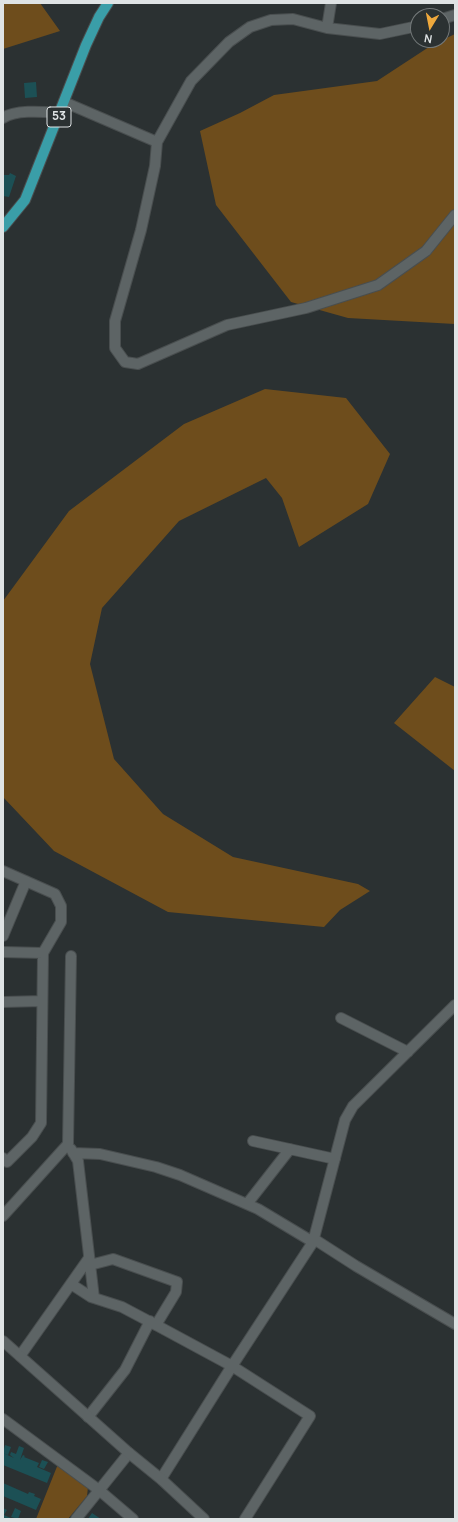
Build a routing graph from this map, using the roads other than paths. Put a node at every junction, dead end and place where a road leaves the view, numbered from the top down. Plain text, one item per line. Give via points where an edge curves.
1 (108, 3) edge
2 (330, 3) edge
3 (327, 28) junction
4 (410, 28) edge
5 (64, 102) junction
6 (61, 113) junction
7 (3, 118) edge
8 (157, 142) junction
9 (455, 215) edge
10 (3, 227) edge
11 (3, 871) edge
12 (26, 881) junction
13 (3, 936) edge
14 (3, 952) edge
15 (43, 953) junction
16 (71, 956) dead end
17 (42, 1001) junction
18 (3, 1002) edge
19 (455, 1005) edge
20 (341, 1018) dead end
21 (408, 1052) junction
22 (253, 1141) dead end
23 (71, 1148) junction
24 (290, 1149) junction
25 (3, 1158) edge
26 (335, 1159) junction
27 (247, 1204) junction
28 (3, 1216) edge
29 (314, 1240) junction
30 (90, 1261) junction
31 (71, 1284) junction
32 (94, 1298) junction
33 (153, 1323) junction
34 (455, 1324) edge
35 (3, 1341) edge
36 (20, 1356) junction
37 (232, 1366) junction
38 (88, 1417) junction
39 (3, 1419) edge
40 (129, 1453) junction
41 (161, 1479) junction
42 (99, 1490) junction
43 (76, 1519) edge
44 (133, 1519) edge
45 (204, 1519) edge
46 (245, 1519) edge

1 - 5 main road, 53 via 99,17
2 - 3 street
3 - 4 street via 380,34
3 - 8 street via 293,19 271,20 250,27 228,42 191,82
5 - 6 main road, 53
5 - 8 street
6 - 7 street via 40,111
6 - 10 main road, 53 via 25,200
8 - 9 street via 155,166 141,230 115,321 115,348 125,362 138,364 227,325 306,308 378,285 426,250
11 - 12 street
12 - 13 street
12 - 15 street via 54,894 61,906 61,922
14 - 15 street
15 - 17 street
16 - 23 street
17 - 18 street
17 - 25 street via 41,1123 32,1137 7,1162
19 - 21 street
20 - 21 street
21 - 26 street via 353,1106 345,1120
22 - 24 street
23 - 27 street via 156,1167
23 - 28 street
23 - 30 street via 78,1161
24 - 26 street
24 - 27 street
26 - 29 street
27 - 29 street
29 - 34 street
29 - 37 street
30 - 31 street
30 - 32 street
30 - 33 street via 113,1259 176,1282 176,1292
31 - 32 street
31 - 36 street
32 - 33 street via 122,1307
33 - 37 street
33 - 38 street via 126,1370
35 - 36 street
36 - 38 street
37 - 41 street
37 - 46 street via 310,1416
38 - 40 street
39 - 42 street
40 - 41 street
40 - 42 street
41 - 45 street
42 - 43 street
42 - 44 street

